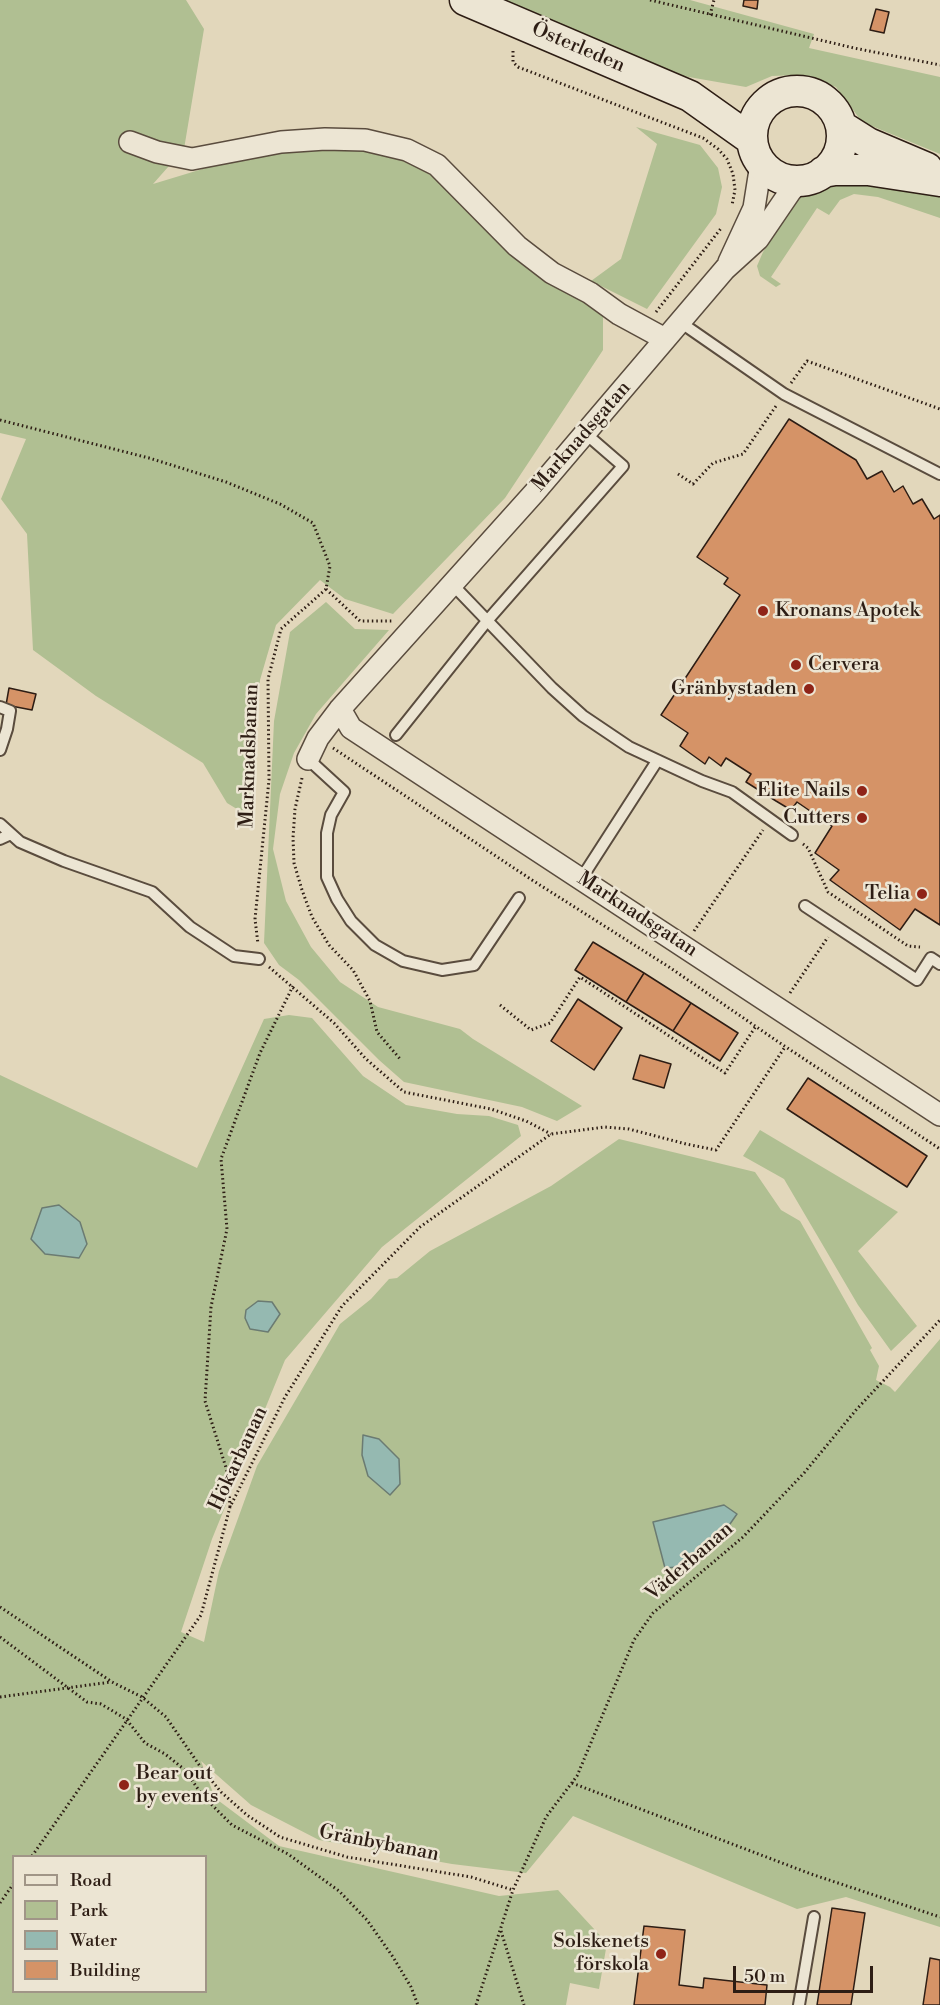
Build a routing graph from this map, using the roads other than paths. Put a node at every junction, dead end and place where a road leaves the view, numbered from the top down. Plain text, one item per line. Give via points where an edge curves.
1 (465, 0) edge
2 (690, 96) junction
3 (767, 102) junction
4 (841, 126) junction
5 (130, 142) dead end
6 (757, 152) junction
7 (940, 174) edge
8 (812, 176) junction
9 (940, 181) edge
10 (725, 269) junction
11 (680, 322) junction
12 (665, 339) junction
13 (586, 434) junction
14 (940, 474) edge
15 (452, 584) junction
16 (487, 621) junction
17 (0, 707) edge
18 (340, 709) junction
19 (396, 735) dead end
20 (0, 750) edge
21 (308, 759) joint
22 (657, 761) junction
23 (0, 824) edge
24 (11, 834) junction
25 (792, 835) road end
26 (0, 839) edge
27 (581, 879) junction
28 (519, 898) dead end
29 (806, 906) dead end
30 (259, 959) road end
31 (940, 964) edge
32 (936, 1109) edge
33 (814, 1917) dead end
34 (799, 2005) edge

1 - 2 main road, Österleden
2 - 3 main road, Österleden
2 - 6 main road, Österleden
3 - 4 main road via 785,92 816,95 832,108
3 - 6 main road via 754,119
4 - 7 main road via 868,143
4 - 8 main road via 842,139 833,163
5 - 12 street via 192,159 281,142 325,139 365,141 406,150 437,165 517,246 552,273
6 - 8 main road via 778,177
6 - 10 street, Marknadsgatan via 754,208
8 - 9 main road via 835,170 868,170
8 - 10 street, Marknadsgatan via 790,192 758,239
10 - 11 street, Marknadsgatan
11 - 12 street, Marknadsgatan
11 - 14 lane via 784,394
12 - 13 street, Marknadsgatan
13 - 15 street, Marknadsgatan
13 - 16 lane via 623,466
15 - 16 lane
15 - 18 street, Marknadsgatan
16 - 19 lane
16 - 22 lane via 583,716
17 - 20 lane via 10,711
18 - 21 street, Marknadsgatan
18 - 27 street, Marknadsgatan via 351,728
21 - 28 lane via 344,792 331,815 327,833 327,877 351,921 375,945 403,961 442,970 474,965
22 - 25 lane via 732,792
22 - 27 lane
23 - 24 lane
24 - 26 lane
24 - 30 lane via 64,861 152,892 190,927 234,956
27 - 32 street, Marknadsgatan
29 - 31 lane via 917,980 931,958
33 - 34 lane

